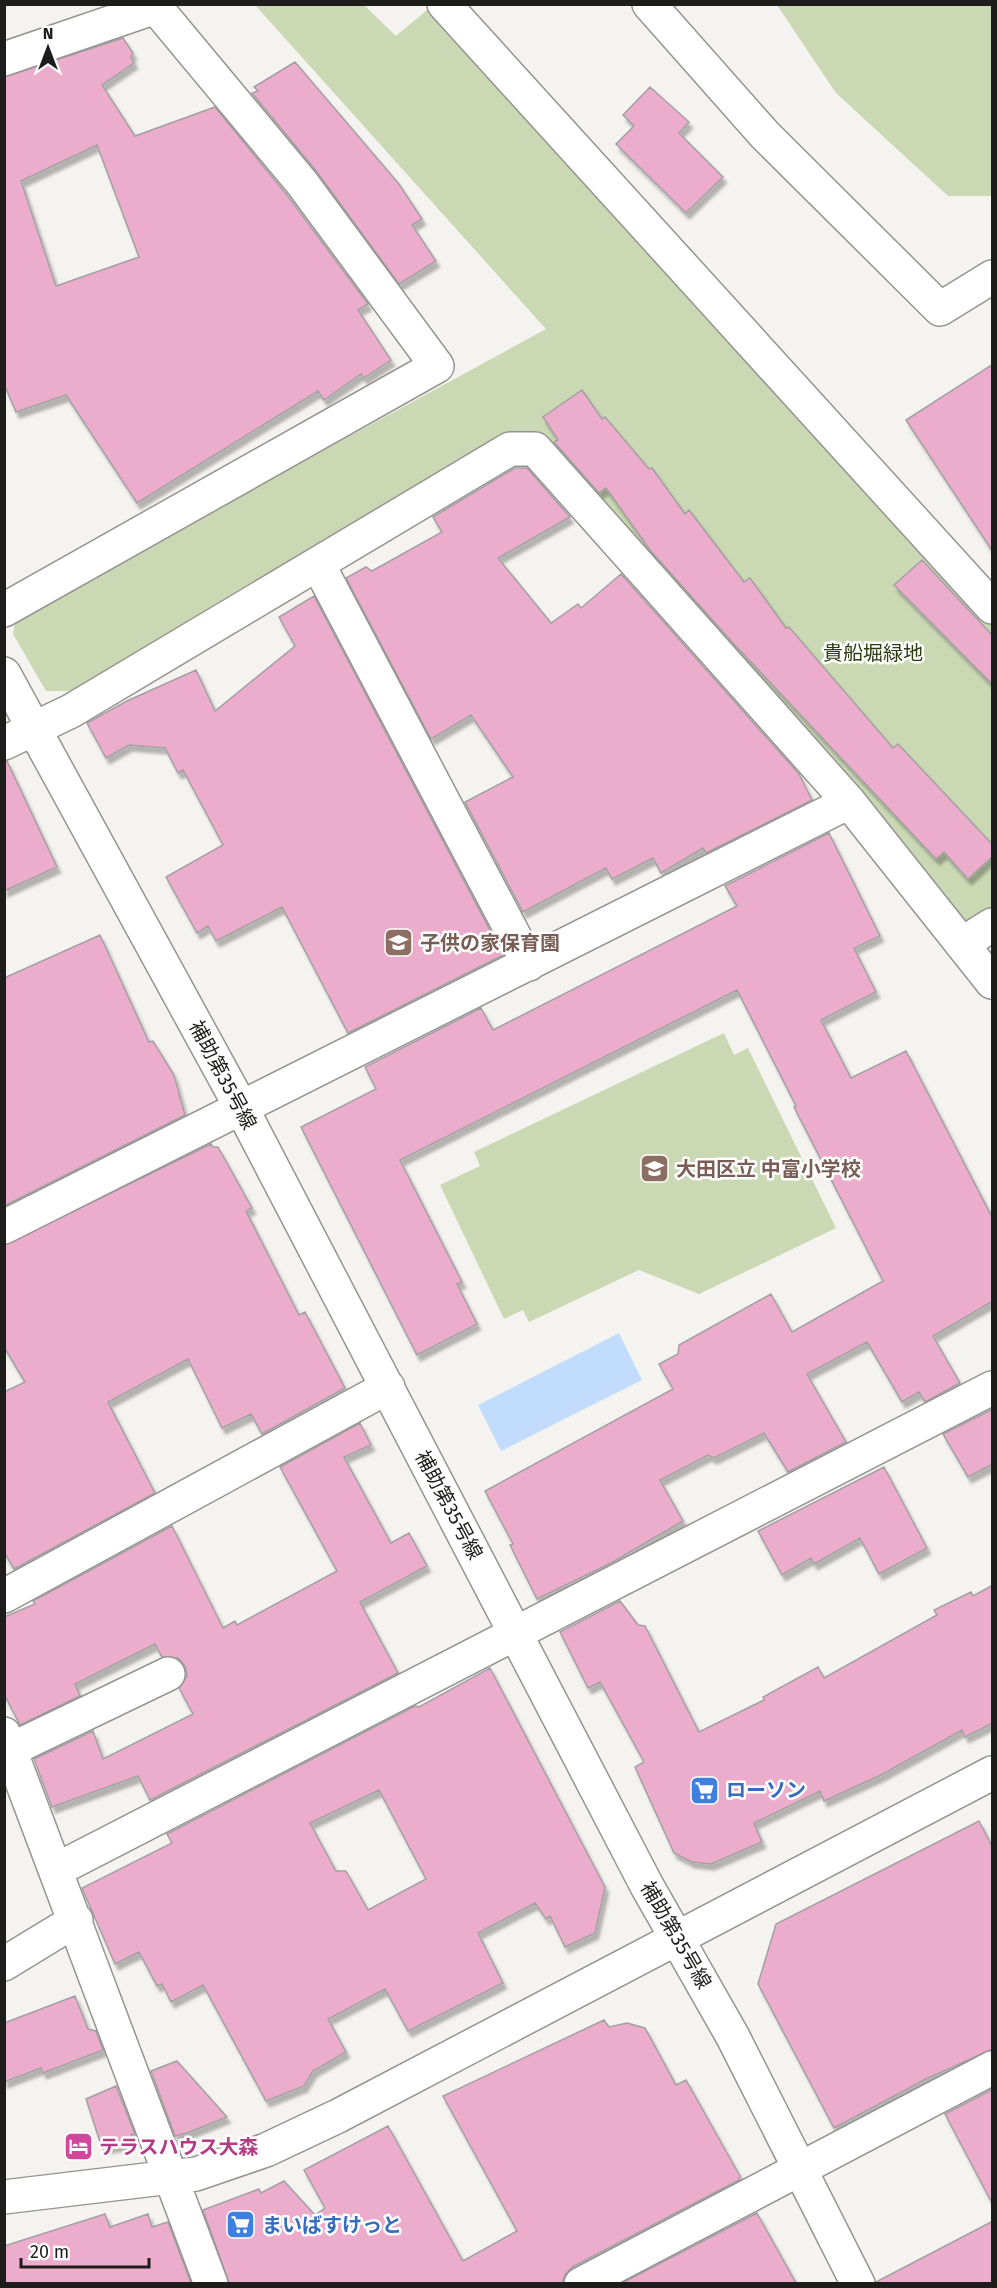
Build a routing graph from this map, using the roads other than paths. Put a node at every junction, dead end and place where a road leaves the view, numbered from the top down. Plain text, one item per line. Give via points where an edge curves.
1 (444, 4) edge
2 (649, 4) edge
3 (155, 6) edge
4 (4, 59) edge
5 (993, 277) edge
6 (319, 566) junction
7 (993, 607) edge
8 (4, 610) edge
9 (4, 674) edge
10 (34, 729) junction
11 (4, 743) edge
12 (849, 802) junction
13 (993, 925) edge
14 (962, 944) junction
15 (529, 964) junction
16 (993, 982) edge
17 (242, 1109) junction
18 (4, 1227) edge
19 (388, 1387) junction
20 (993, 1388) edge
21 (4, 1596) edge
22 (517, 1635) junction
23 (168, 1674) dead end
24 (7, 1742) edge
25 (993, 1773) edge
26 (58, 1869) junction
27 (76, 1920) junction
28 (677, 1939) junction
29 (4, 1964) edge
30 (993, 2068) edge
31 (801, 2169) junction
32 (171, 2178) junction
33 (4, 2197) edge
34 (211, 2283) edge
35 (581, 2283) edge
36 (858, 2283) edge

1 - 7 street
2 - 5 street via 765,135 940,309
3 - 4 street
3 - 8 street via 302,183 437,366
6 - 10 street
6 - 12 street via 510,449 535,448
6 - 15 street
9 - 10 street, 補助第35号線
10 - 11 street
10 - 17 street, 補助第35号線
12 - 14 street
12 - 15 street
13 - 14 street
14 - 16 street
15 - 17 street
17 - 18 street
17 - 19 street, 補助第35号線
19 - 21 street
19 - 22 street, 補助第35号線
20 - 22 street
22 - 26 street
22 - 28 street, 補助第35号線
23 - 24 street
24 - 26 street
25 - 28 street
26 - 27 street
27 - 29 street
27 - 32 street
28 - 31 street, 補助第35号線
28 - 32 street via 338,2116 266,2150 196,2174
30 - 31 street
31 - 35 street
31 - 36 street, 補助第35号線
32 - 33 street
32 - 34 street

